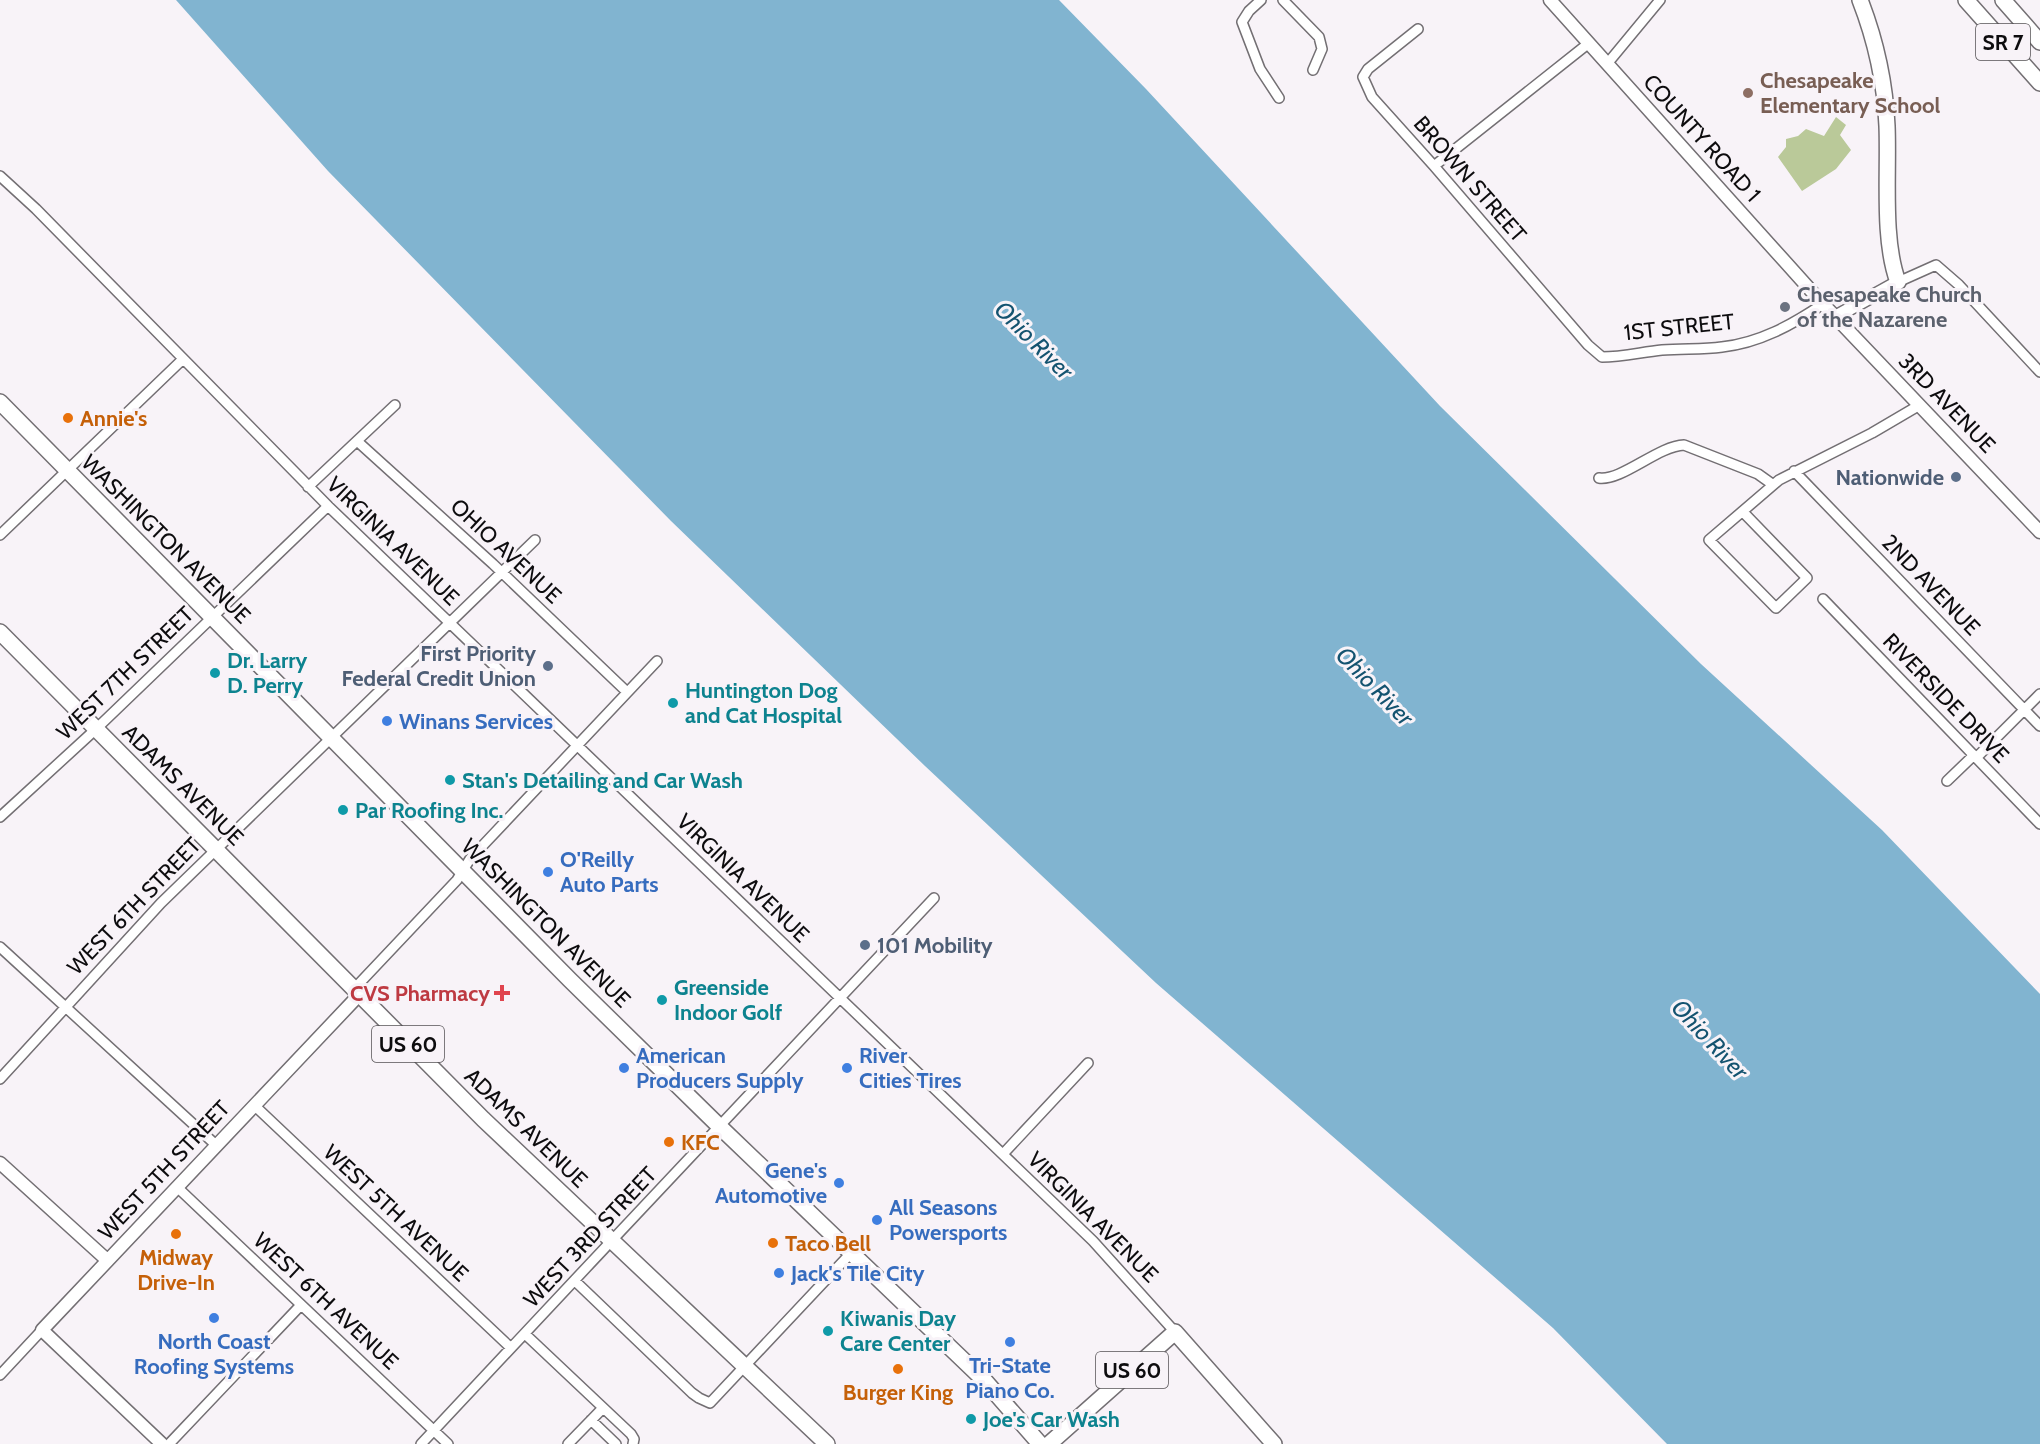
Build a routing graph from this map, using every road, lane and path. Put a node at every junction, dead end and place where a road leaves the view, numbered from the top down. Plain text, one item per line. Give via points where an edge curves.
1 (1261, 0) edge
2 (1283, 0) edge
3 (1550, 0) edge
4 (1860, 0) edge
5 (1966, 0) edge
6 (2003, 0) edge
7 (1656, 1) edge
8 (1418, 29) dead end
9 (2040, 42) edge
10 (1588, 43) junction
11 (1607, 64) junction
12 (1313, 70) dead end
13 (2040, 83) edge
14 (1278, 98) dead end
15 (1434, 166) junction
16 (0, 176) edge
17 (1898, 282) junction
18 (1823, 304) junction
19 (1835, 317) junction
20 (1602, 357) joint
21 (183, 359) junction
22 (2040, 372) edge
23 (0, 402) edge
24 (395, 405) dead end
25 (1918, 406) junction
26 (357, 441) junction
27 (67, 471) junction
28 (1794, 471) junction
29 (1599, 478) dead end
30 (1772, 484) junction
31 (308, 487) junction
32 (328, 507) junction
33 (1743, 512) junction
34 (2038, 527) edge
35 (0, 535) edge
36 (535, 540) dead end
37 (501, 573) junction
38 (1823, 599) dead end
39 (212, 617) junction
40 (449, 622) junction
41 (0, 632) edge
42 (657, 661) dead end
43 (627, 692) junction
44 (2040, 694) edge
45 (2024, 710) junction
46 (2040, 726) edge
47 (96, 729) junction
48 (330, 737) junction
49 (577, 745) junction
50 (1975, 756) junction
51 (1947, 781) dead end
52 (2, 810) edge
53 (2040, 824) edge
54 (215, 849) junction
55 (462, 871) junction
56 (934, 898) dead end
57 (0, 947) edge
58 (356, 992) junction
59 (839, 998) junction
60 (65, 1007) junction
61 (1088, 1063) dead end
62 (0, 1079) edge
63 (254, 1105) junction
64 (719, 1126) junction
65 (216, 1144) junction
66 (1002, 1154) junction
67 (0, 1163) edge
68 (177, 1187) junction
69 (612, 1241) junction
70 (851, 1253) junction
71 (107, 1260) junction
72 (575, 1281) junction
73 (301, 1305) junction
74 (42, 1330) junction
75 (1175, 1332) junction
76 (525, 1334) junction
77 (511, 1348) junction
78 (745, 1366) junction
79 (0, 1375) edge
80 (603, 1408) junction
81 (591, 1420) junction
82 (434, 1430) junction
83 (156, 1442) edge
84 (169, 1444) edge
85 (421, 1444) edge
86 (448, 1444) edge
87 (568, 1444) edge
88 (616, 1444) edge
89 (633, 1444) edge
90 (827, 1444) edge
91 (1041, 1444) edge
92 (1049, 1444) edge
93 (1274, 1444) edge

1 - 14 street via 1242,22 1260,69
2 - 12 street via 1319,37 1322,49
3 - 10 street, COUNTY ROAD 1
4 - 17 main road via 1874,42 1884,98 1890,255
5 - 13 main road, SR 7
6 - 9 main road, SR 7
7 - 11 street
8 - 15 street, BROWN STREET via 1363,77 1372,97
10 - 11 street, COUNTY ROAD 1
10 - 15 street
11 - 18 street, COUNTY ROAD 1
15 - 20 street, BROWN STREET
16 - 21 street, VIRGINIA AVENUE
17 - 19 street
17 - 22 street via 1936,265
18 - 19 street, 3RD AVENUE
18 - 20 street, 1ST STREET via 1754,341
19 - 25 street, 3RD AVENUE
21 - 27 street
21 - 31 street, VIRGINIA AVENUE
23 - 27 main road, WASHINGTON AVENUE
24 - 26 street
25 - 28 street
25 - 34 street, 3RD AVENUE
26 - 31 street
26 - 37 street, OHIO AVENUE
27 - 35 street
27 - 39 main road, WASHINGTON AVENUE
28 - 30 street
28 - 45 street, 2ND AVENUE
29 - 30 street via 1605,479 1684,445 1758,474
30 - 33 street
31 - 32 street, VIRGINIA AVENUE
32 - 39 street, WEST 7TH STREET
32 - 40 street, VIRGINIA AVENUE
33 - 33 street via 1709,540 1776,608 1807,578
36 - 37 street, WEST 6TH STREET
37 - 40 street, WEST 6TH STREET
37 - 43 street, OHIO AVENUE
38 - 50 street, RIVERSIDE DRIVE
39 - 47 street, WEST 7TH STREET
39 - 48 main road, WASHINGTON AVENUE
40 - 48 street, WEST 6TH STREET
40 - 49 street, VIRGINIA AVENUE
41 - 47 main road, ADAMS AVENUE / US 60
42 - 43 street, WEST 5TH STREET
43 - 49 street, WEST 5TH STREET
44 - 45 street
45 - 46 street, 2ND AVENUE
45 - 50 street
47 - 52 street, WEST 7TH STREET
47 - 54 main road, ADAMS AVENUE / US 60
48 - 54 street, WEST 6TH STREET
48 - 55 main road, WASHINGTON AVENUE
49 - 55 street, WEST 5TH STREET
49 - 59 street, VIRGINIA AVENUE
50 - 51 street
50 - 53 street, RIVERSIDE DRIVE
54 - 58 main road, ADAMS AVENUE / US 60
54 - 60 street, WEST 6TH STREET
55 - 58 street, WEST 5TH STREET
55 - 64 main road, WASHINGTON AVENUE
56 - 59 street, WEST 3RD STREET
57 - 60 street
58 - 63 street, WEST 5TH STREET
58 - 69 main road, ADAMS AVENUE / US 60
59 - 64 street, WEST 3RD STREET
59 - 66 street, VIRGINIA AVENUE
60 - 62 street, WEST 6TH STREET
60 - 65 street
61 - 66 street
63 - 65 street, WEST 5TH STREET
63 - 77 street, WEST 5TH AVENUE
64 - 69 street, WEST 3RD STREET
64 - 70 main road, WASHINGTON AVENUE
65 - 68 street, WEST 5TH STREET
66 - 75 street, VIRGINIA AVENUE via 1106,1253
67 - 71 street
68 - 71 street, WEST 5TH STREET
68 - 73 street, WEST 6TH AVENUE
69 - 72 street, WEST 3RD STREET
69 - 78 main road, ADAMS AVENUE / US 60
70 - 78 street
70 - 91 main road, WASHINGTON AVENUE via 987,1384
71 - 74 street, WEST 5TH STREET
72 - 76 street, WEST 3RD STREET
72 - 78 street via 699,1398 710,1403
73 - 82 street, WEST 6TH AVENUE
73 - 84 street
74 - 79 street, WEST 5TH STREET
74 - 83 street
75 - 92 main road, US 60
75 - 93 main road, US 60
76 - 77 street, WEST 3RD STREET
76 - 80 street
77 - 82 street, WEST 3RD STREET
78 - 90 main road, ADAMS AVENUE / US 60
80 - 81 street
80 - 89 street via 633,1436
81 - 87 street
81 - 88 street
82 - 85 street, WEST 3RD STREET
82 - 86 street, WEST 6TH AVENUE

